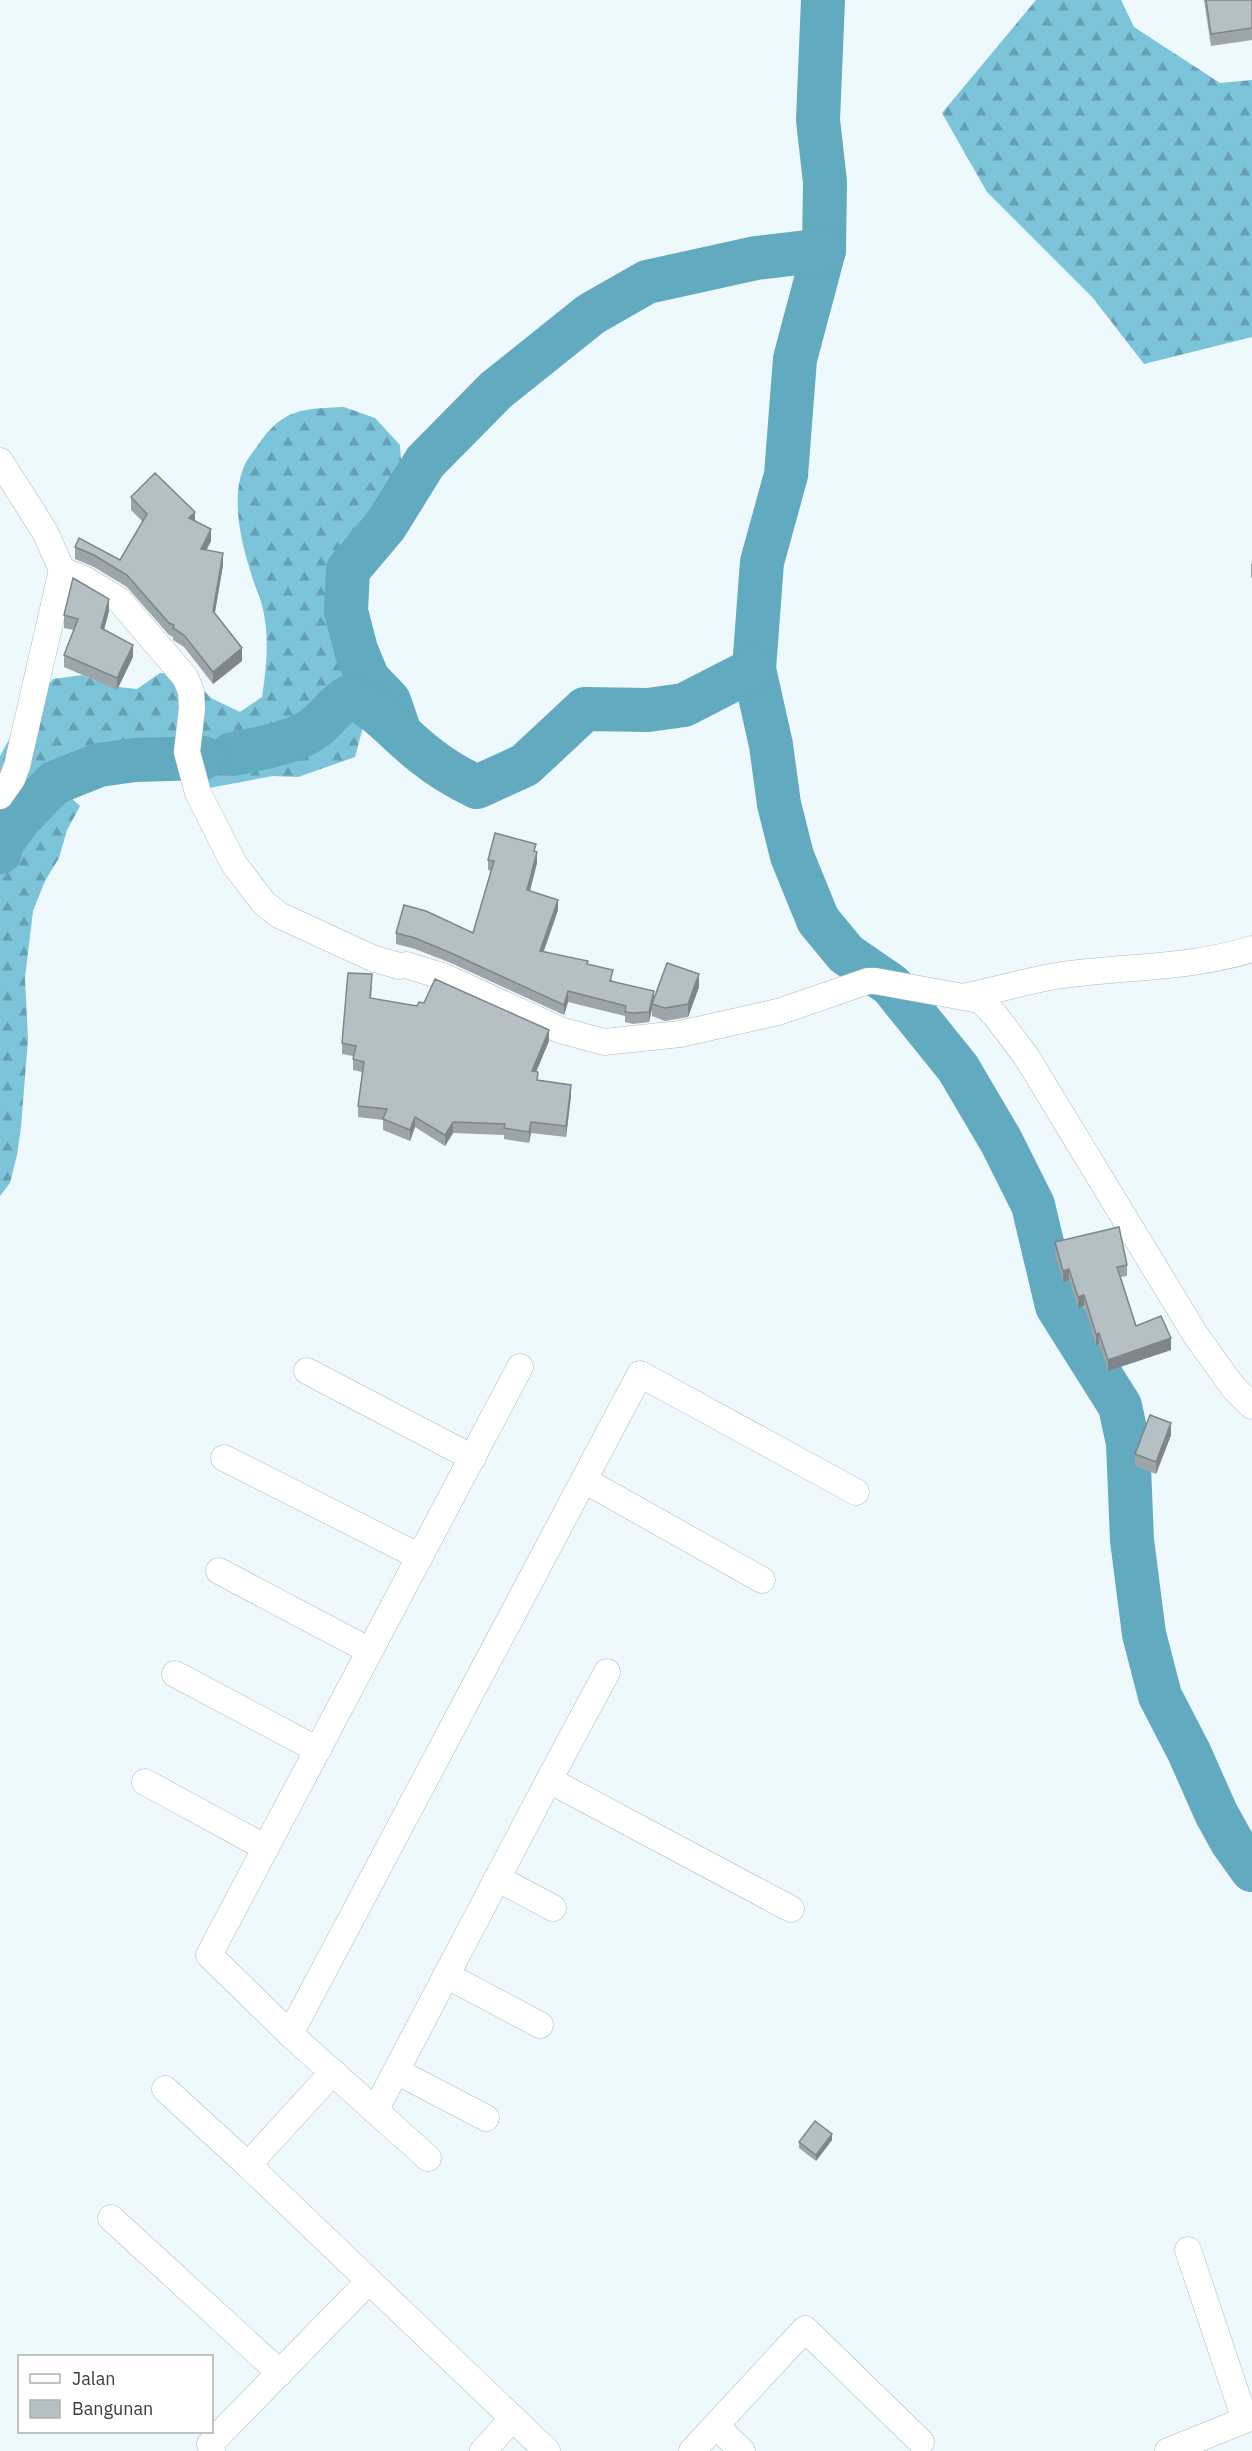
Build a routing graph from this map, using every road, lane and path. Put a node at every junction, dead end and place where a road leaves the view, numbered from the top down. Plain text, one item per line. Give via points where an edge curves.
1 (0, 461) edge
2 (62, 570) junction
3 (0, 796) edge
4 (1252, 950) edge
5 (967, 996) junction
6 (520, 1367) dead end
7 (307, 1371) dead end
8 (1252, 1406) edge
9 (224, 1458) dead end
10 (473, 1458) junction
11 (584, 1480) junction
12 (856, 1492) dead end
13 (420, 1557) junction
14 (219, 1570) dead end
15 (762, 1580) dead end
16 (370, 1651) junction
17 (607, 1672) dead end
18 (175, 1674) dead end
19 (318, 1750) junction
20 (549, 1780) junction
21 (145, 1782) dead end
22 (266, 1848) junction
23 (498, 1878) junction
24 (553, 1908) dead end
25 (791, 1909) dead end
26 (446, 1975) junction
27 (540, 2025) dead end
28 (290, 2034) junction
29 (396, 2071) junction
30 (333, 2072) junction
31 (165, 2089) dead end
32 (375, 2110) junction
33 (486, 2118) dead end
34 (428, 2158) dead end
35 (248, 2165) junction
36 (111, 2217) dead end
37 (1188, 2250) dead end
38 (369, 2281) junction
39 (280, 2373) junction
40 (513, 2418) junction
41 (716, 2426) junction
42 (1249, 2428) edge
43 (921, 2442) dead end
44 (212, 2451) edge
45 (483, 2451) edge
46 (547, 2451) edge
47 (692, 2451) edge
48 (742, 2451) edge
49 (1167, 2451) edge

1 - 2 street via 45,532
2 - 3 street via 17,766
2 - 5 street via 118,600 185,677 192,708 187,752 198,794 234,864 264,903 279,915 372,958 445,977 560,1030 604,1042 680,1034 778,1012 863,982
4 - 5 street via 1156,966 1056,976
5 - 8 street via 990,1009 1026,1056 1195,1334 1233,1387
6 - 10 street
7 - 10 street
9 - 13 street
10 - 13 street
11 - 12 street via 640,1374
11 - 15 street
11 - 28 street
13 - 16 street
14 - 16 street
16 - 19 street
17 - 20 street
18 - 19 street
19 - 22 street
20 - 23 street
20 - 25 street
21 - 22 street
22 - 28 street via 209,1955
23 - 24 street
23 - 26 street
26 - 27 street
26 - 29 street
28 - 30 street
29 - 32 street
29 - 33 street
30 - 32 street
30 - 35 street
31 - 35 street
32 - 34 street
35 - 38 street
36 - 39 street
37 - 42 street
38 - 39 street
38 - 40 street
39 - 44 street via 210,2445
40 - 45 street
40 - 46 street
41 - 43 street via 805,2329
41 - 47 street
41 - 48 street
42 - 49 street

